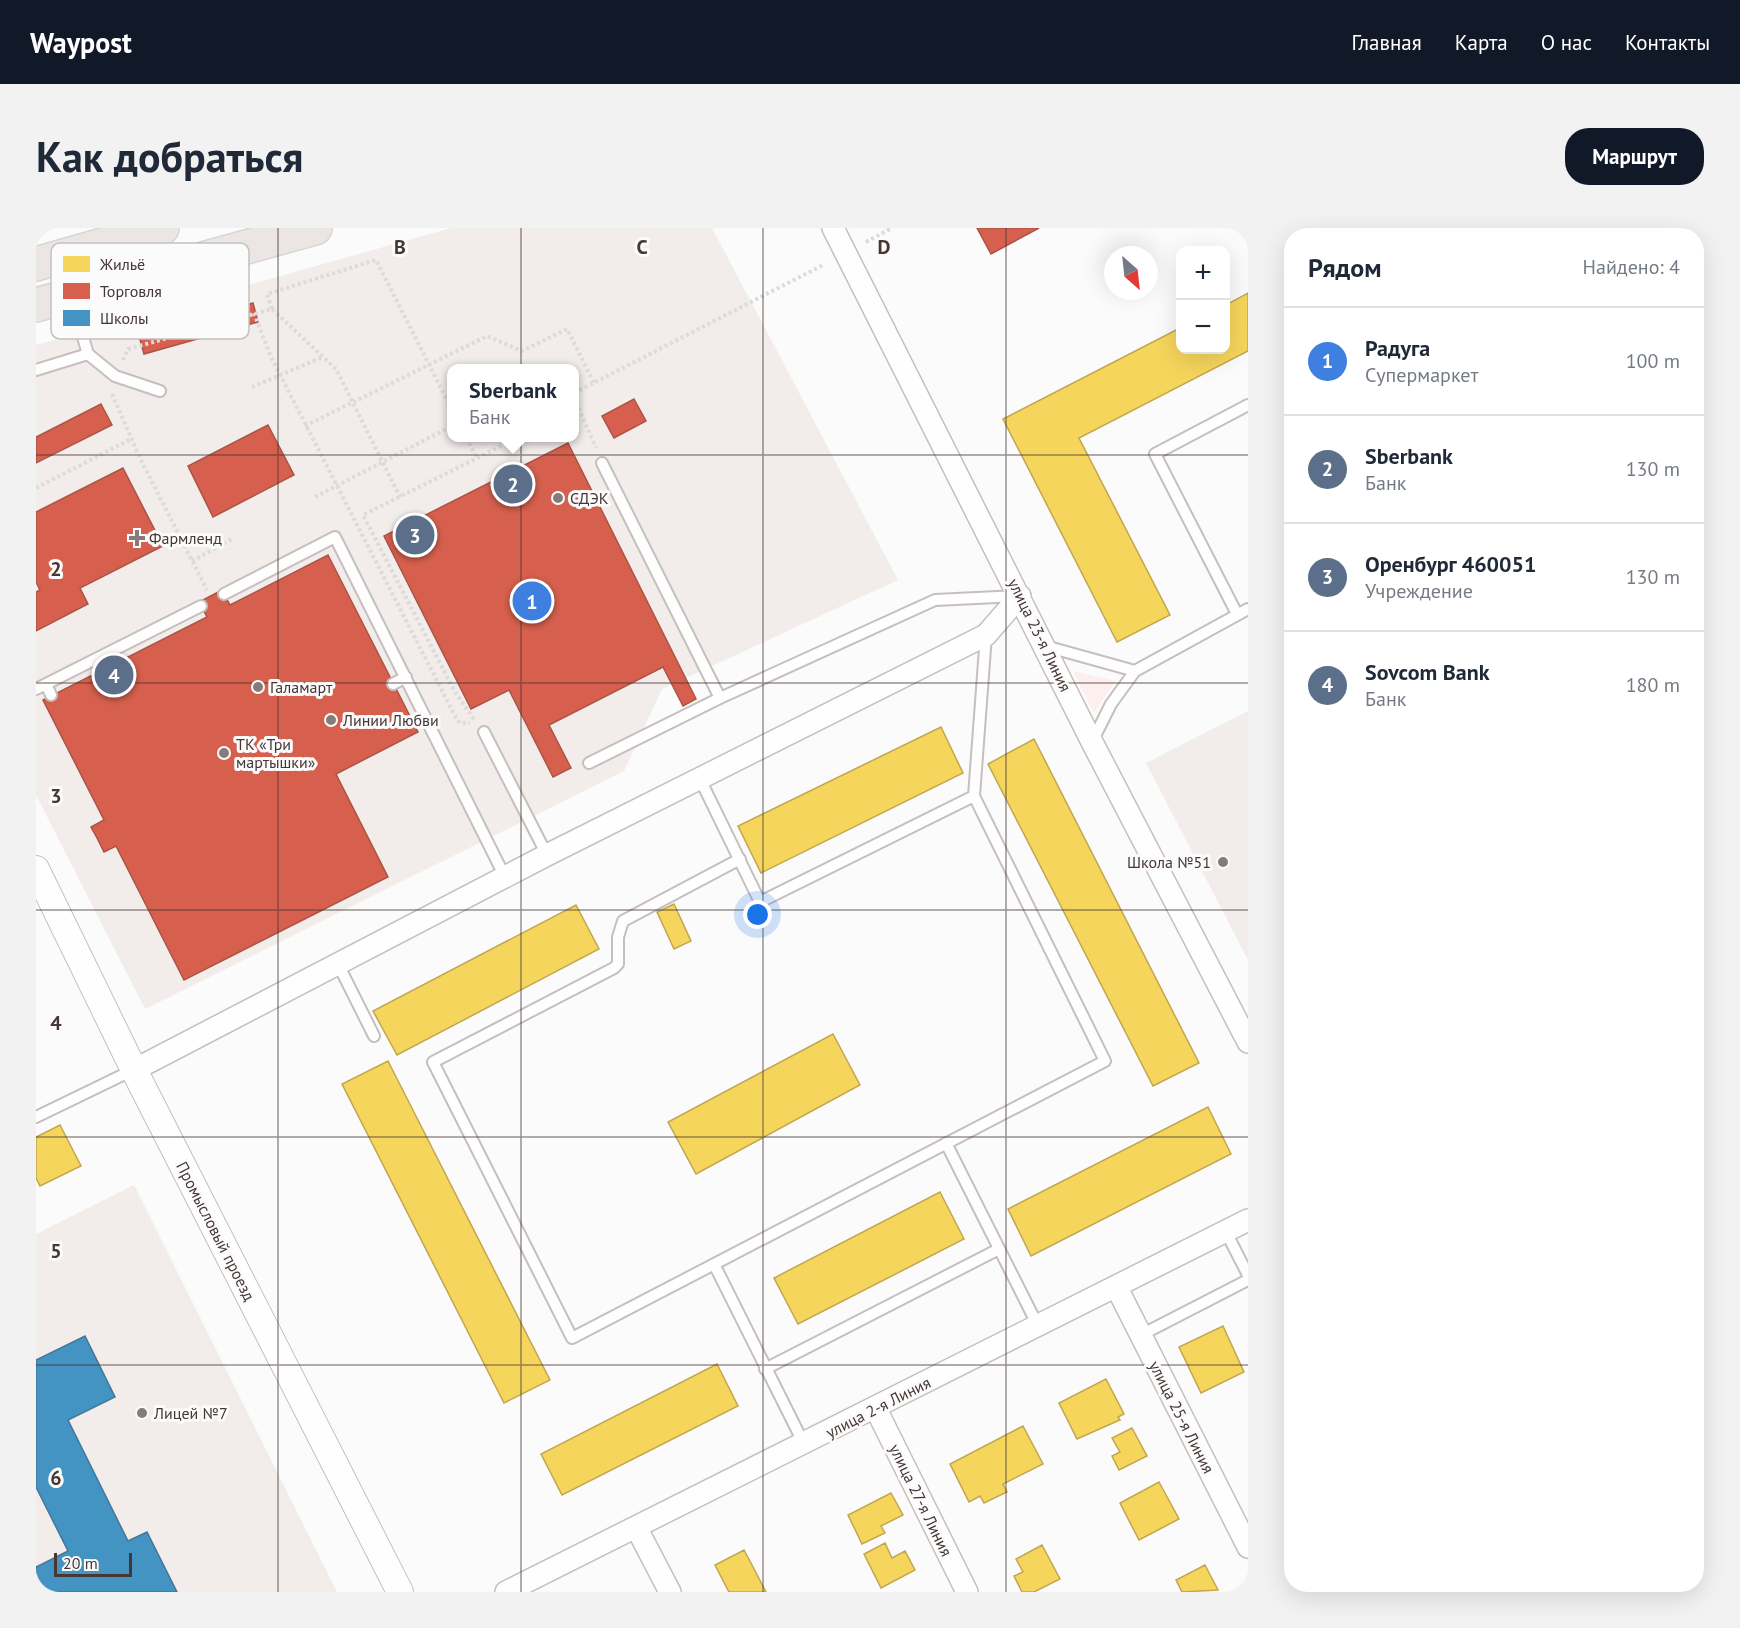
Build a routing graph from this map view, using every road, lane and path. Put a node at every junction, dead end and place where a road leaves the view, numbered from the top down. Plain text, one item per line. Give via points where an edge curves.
1 (162, 228) edge
2 (315, 228) edge
3 (833, 228) edge
4 (892, 228) edge
5 (110, 243) edge
6 (249, 246) edge
7 (846, 253) junction
8 (51, 260) edge
9 (36, 264) edge
10 (51, 301) edge
11 (36, 305) edge
12 (272, 309) junction
13 (254, 313) junction
14 (249, 314) edge
15 (84, 339) edge
16 (163, 339) edge
17 (88, 354) junction
18 (323, 357) junction
19 (428, 365) junction
20 (36, 370) edge
21 (280, 375) junction
22 (115, 376) junction
23 (594, 383) junction
24 (252, 387) dead end
25 (579, 390) edge
26 (160, 391) dead end
27 (447, 401) edge
28 (352, 403) junction
29 (1248, 405) edge
30 (579, 412) edge
31 (305, 426) junction
32 (447, 429) edge
33 (131, 439) junction
34 (468, 442) edge
35 (509, 442) edge
36 (477, 458) junction
37 (383, 462) junction
38 (602, 463) joint
39 (335, 486) junction
40 (36, 488) edge
41 (315, 497) dead end
42 (400, 497) junction
43 (232, 539) dead end
44 (192, 561) junction
45 (224, 594) dead end
46 (210, 596) dead end
47 (1020, 596) junction
48 (201, 606) dead end
49 (1248, 609) edge
50 (1237, 614) junction
51 (986, 635) junction
52 (1045, 646) junction
53 (1135, 671) junction
54 (406, 677) junction
55 (393, 684) dead end
56 (41, 686) edge
57 (51, 695) dead end
58 (720, 698) junction
59 (462, 705) dead end
60 (475, 720) dead end
61 (484, 732) dead end
62 (1092, 742) junction
63 (589, 763) dead end
64 (700, 779) junction
65 (974, 796) junction
66 (547, 855) junction
67 (740, 859) junction
68 (36, 869) edge
69 (505, 877) junction
70 (338, 964) junction
71 (374, 1036) dead end
72 (1248, 1042) edge
73 (134, 1070) junction
74 (36, 1117) edge
75 (946, 1143) junction
76 (1248, 1220) edge
77 (1226, 1232) junction
78 (999, 1248) junction
79 (714, 1264) junction
80 (1248, 1275) edge
81 (1248, 1280) edge
82 (1116, 1286) junction
83 (1038, 1326) junction
84 (1141, 1335) junction
85 (765, 1369) junction
86 (876, 1409) junction
87 (804, 1445) junction
88 (636, 1527) junction
89 (1248, 1547) edge
90 (400, 1592) edge
91 (506, 1592) edge
92 (670, 1592) edge
93 (967, 1592) edge

1 - 5 main road
2 - 6 main road
3 - 7 street, улица 23-я Линия
4 - 7 path
7 - 23 path
7 - 47 street, улица 23-я Линия
8 - 9 main road
10 - 11 main road
12 - 13 path
12 - 18 path
12 - 19 path via 267,294 375,260
13 - 14 path
13 - 21 path
15 - 17 lane
16 - 22 path via 128,349
17 - 20 lane
17 - 22 lane
18 - 21 path
18 - 28 path via 336,369
19 - 23 path via 487,336 522,351 567,329
19 - 27 path
19 - 28 path
21 - 24 path
21 - 31 path
22 - 26 lane
22 - 33 path via 111,391
23 - 25 path
28 - 31 path
28 - 37 path
29 - 50 lane via 1155,454
30 - 38 path
31 - 39 path
32 - 37 path
33 - 40 path
33 - 44 path
34 - 36 path
35 - 36 path
36 - 42 path
37 - 39 path
37 - 42 path
38 - 58 lane
39 - 41 path
39 - 60 path via 456,718 465,725
42 - 59 path via 363,515
43 - 44 path
44 - 46 path
45 - 54 lane via 335,537
47 - 51 street
47 - 52 street, улица 23-я Линия
47 - 58 lane via 935,600
48 - 56 lane
49 - 50 lane
50 - 53 lane
51 - 64 street
51 - 65 lane
52 - 53 lane
52 - 62 street, улица 23-я Линия
53 - 62 lane via 1111,704
54 - 55 lane
54 - 69 lane
56 - 57 lane
58 - 63 lane
61 - 66 lane
62 - 72 street, улица 23-я Линия
64 - 66 street
64 - 67 lane
65 - 67 lane via 760,902
65 - 75 lane via 1106,1061
66 - 69 street
67 - 79 lane via 623,921 618,937 618,964 614,968 434,1062 572,1338
68 - 73 street, Промысловый проезд
69 - 70 street
70 - 71 lane
70 - 73 street
73 - 74 lane
73 - 90 street, Промысловый проезд
75 - 78 lane
75 - 79 lane
76 - 77 street, улица 2-я Линия
77 - 80 lane
77 - 82 street, улица 2-я Линия
78 - 83 lane
78 - 85 lane
79 - 85 lane
81 - 84 lane
82 - 83 street, улица 2-я Линия
82 - 84 street, улица 25-я Линия
83 - 86 street, улица 2-я Линия
84 - 89 street, улица 25-я Линия
85 - 87 lane
86 - 87 street, улица 2-я Линия
86 - 93 street, улица 27-я Линия
87 - 88 street, улица 2-я Линия
88 - 91 street, улица 2-я Линия
88 - 92 street

